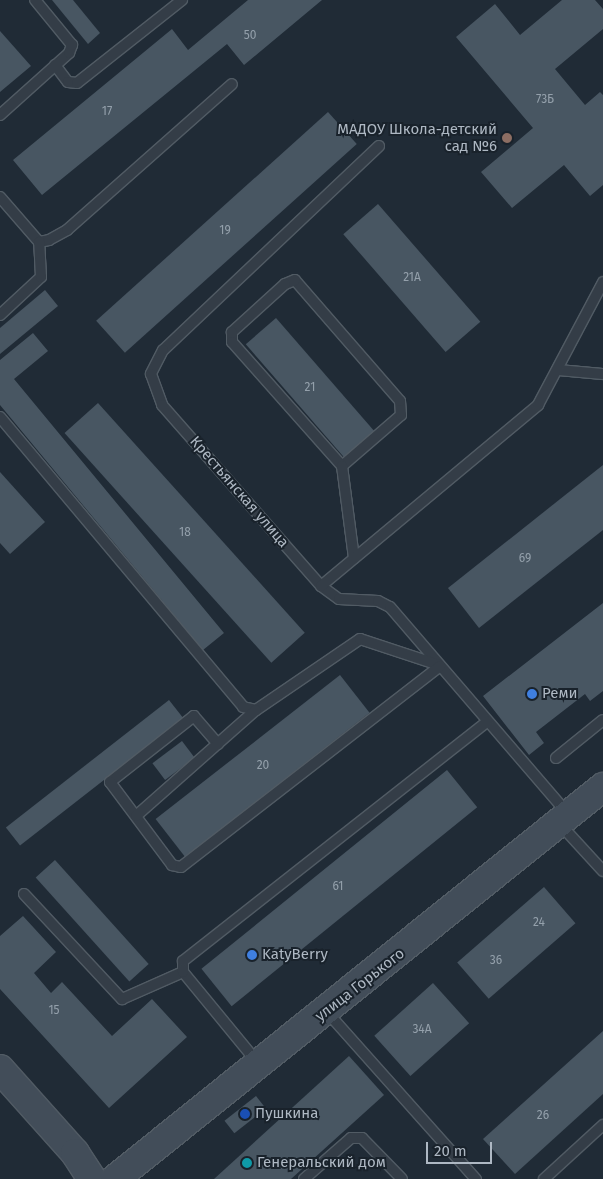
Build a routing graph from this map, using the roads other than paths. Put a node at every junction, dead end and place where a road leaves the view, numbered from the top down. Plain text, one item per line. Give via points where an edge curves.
1 (35, 0) edge
2 (182, 0) edge
3 (55, 65) junction
4 (232, 84) dead end
5 (0, 115) edge
6 (379, 146) dead end
7 (0, 197) edge
8 (39, 242) junction
9 (603, 282) edge
10 (0, 315) edge
11 (558, 370) junction
12 (603, 374) edge
13 (0, 417) edge
14 (342, 466) junction
15 (354, 558) junction
16 (321, 586) junction
17 (440, 666) junction
18 (256, 710) junction
19 (603, 720) edge
20 (487, 722) junction
21 (218, 744) junction
22 (556, 758) dead end
23 (603, 787) edge
24 (136, 816) junction
25 (563, 818) junction
26 (603, 871) edge
27 (24, 894) dead end
28 (183, 972) junction
29 (327, 1011) junction
30 (259, 1065) junction
31 (4, 1082) edge
32 (603, 1125) edge
33 (92, 1179) edge
34 (115, 1179) edge
35 (304, 1179) edge
36 (402, 1179) edge
37 (476, 1179) edge
38 (544, 1179) edge

1 - 3 lane via 70,41 69,53
2 - 3 lane via 77,83 68,82
3 - 5 lane
4 - 8 lane via 67,230
6 - 16 lane, Крестьянская улица via 163,350 151,374 162,405
7 - 8 lane
8 - 10 lane via 41,277
9 - 11 lane
11 - 12 lane
11 - 15 lane via 538,405
13 - 18 lane via 243,707
14 - 14 lane via 401,416 400,401 295,280 285,284 232,332 232,342
14 - 15 lane
15 - 16 lane
16 - 17 lane, Крестьянская улица via 339,599 390,607
17 - 18 lane via 360,639
17 - 20 lane, Крестьянская улица
17 - 24 lane via 181,867 172,865
18 - 21 lane
19 - 22 lane
20 - 25 lane, Крестьянская улица
20 - 28 lane via 183,961
21 - 24 lane
21 - 24 lane via 194,716 110,782
23 - 25 main road, улица Горького
25 - 26 lane, Крестьянская улица
25 - 29 main road, улица Горького
27 - 28 lane via 122,999
28 - 30 lane
29 - 30 main road, улица Горького
29 - 37 lane
30 - 34 main road, улица Горького
31 - 33 main road via 75,1153
32 - 38 lane
35 - 36 lane via 351,1138 362,1138

